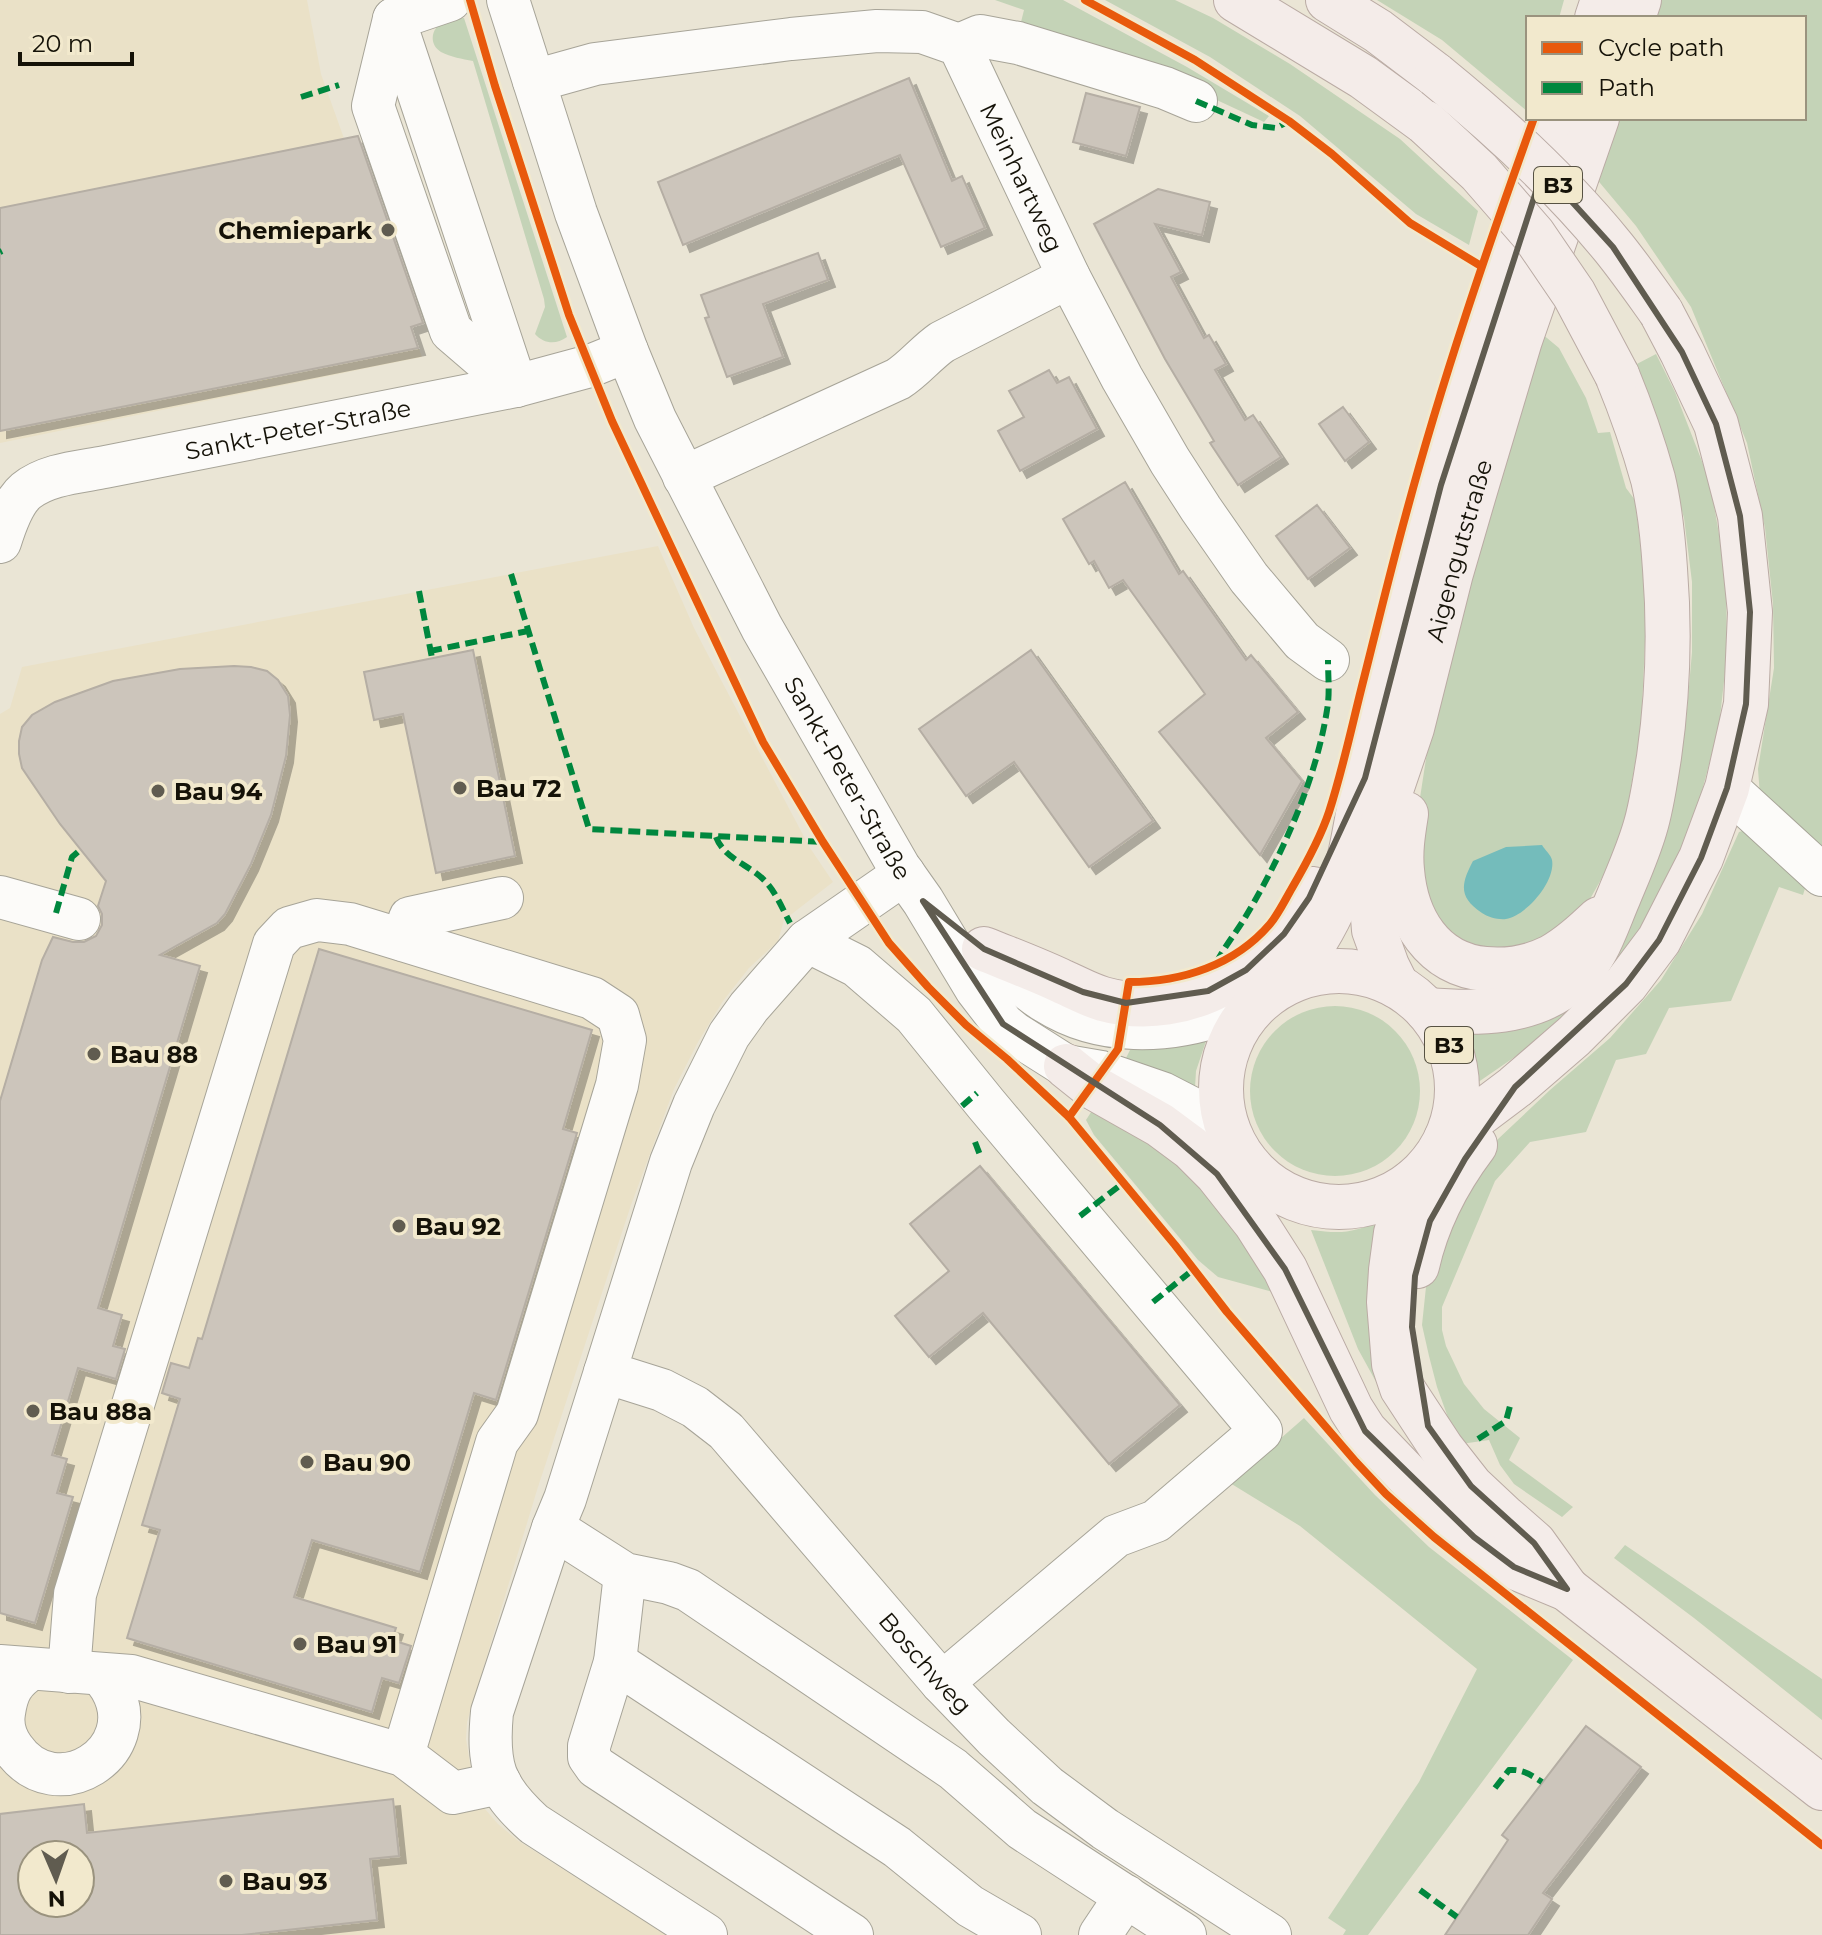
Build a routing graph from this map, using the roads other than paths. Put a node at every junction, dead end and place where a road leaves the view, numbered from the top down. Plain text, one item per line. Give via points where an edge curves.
1 (450, 0) edge
2 (508, 0) edge
3 (1236, 0) edge
4 (1328, 0) edge
5 (959, 45) junction
6 (534, 81) junction
7 (1196, 101) dead end
8 (1560, 120) edge
9 (1596, 120) edge
10 (1069, 277) junction
11 (627, 351) junction
12 (516, 386) junction
13 (684, 477) junction
14 (0, 542) edge
15 (1328, 660) dead end
16 (1412, 728) junction
17 (1365, 778) junction
18 (1727, 788) junction
19 (1822, 875) edge
20 (913, 887) junction
21 (0, 897) edge
22 (502, 898) dead end
23 (1615, 904) junction
24 (79, 919) dead end
25 (403, 940) junction
26 (807, 941) junction
27 (984, 949) junction
28 (1277, 989) junction
29 (1412, 998) junction
30 (1066, 1066) junction
31 (1229, 1133) junction
32 (1456, 1149) junction
33 (1264, 1179) junction
34 (1413, 1181) junction
35 (605, 1372) junction
36 (1428, 1426) junction
37 (1408, 1475) junction
38 (553, 1528) junction
39 (625, 1574) junction
40 (1567, 1589) junction
41 (615, 1662) junction
42 (50, 1670) edge
43 (942, 1683) junction
44 (403, 1755) junction
45 (500, 1783) junction
46 (1822, 1788) edge
47 (1126, 1896) junction
48 (706, 1935) edge
49 (852, 1935) edge
50 (1020, 1935) edge
51 (1100, 1935) edge
52 (1185, 1935) edge
53 (1270, 1935) edge

1 - 12 street via 394,19
2 - 6 street, Sankt-Peter-Straße
3 - 23 main road, B3, bridge via 1363,77 1426,123 1479,172 1533,234 1574,294 1617,375 1653,481 1668,610 1667,686 1655,783 1646,825
4 - 18 main road, B3, bridge via 1378,31 1491,119 1561,187 1661,312 1682,352 1716,424 1740,516 1750,612 1746,704
5 - 6 street via 922,32 877,31 595,64
5 - 7 street via 980,36 1018,43
5 - 10 street, Meinhartweg
6 - 11 street, Sankt-Peter-Straße
8 - 17 main road, Aigengutstraße via 1445,471
9 - 16 main road, Aigengutstraße via 1520,340
10 - 13 street via 942,342 898,379
10 - 15 street, Meinhartweg via 1201,509 1282,619
11 - 12 street, Sankt-Peter-Straße
11 - 13 street, Sankt-Peter-Straße
12 - 14 street, Sankt-Peter-Straße via 49,479 24,492
13 - 20 street, Sankt-Peter-Straße via 762,628
16 - 23 main road via 1401,868 1418,926 1429,942 1474,968 1511,969 1548,958 1572,943
16 - 29 main road, Aigengutstraße via 1373,862 1371,912 1387,966
17 - 27 main road via 1297,918 1267,953 1208,991 1170,1002 1126,1003 1083,992
17 - 28 main road via 1350,859 1336,899 1323,928
18 - 19 street
18 - 32 main road, B3 via 1701,858 1659,940 1626,984 1515,1087 1482,1137
20 - 26 street
20 - 27 street
20 - 30 street, Sankt-Peter-Straße via 1003,1024
21 - 24 street
22 - 25 street via 410,918
23 - 29 main road, B3 via 1594,955 1571,981 1546,996 1517,1008 1456,1012
25 - 42 street via 317,920 289,928 274,944
25 - 44 street via 592,998 618,1015 625,1040 617,1085 517,1414 497,1442
26 - 35 street via 749,1007 711,1067 671,1162
26 - 43 street via 857,966 914,1015 1261,1431 1156,1521 1116,1536
27 - 28 street via 1022,985 1061,1011 1121,1028 1190,1023 1227,1013
28 - 29 main road, B3 via 1314,973 1334,971 1364,974
28 - 31 main road, B3 via 1242,1021 1230,1044 1221,1088
29 - 32 main road, B3 via 1438,1024 1455,1064
30 - 31 street, Sankt-Peter-Straße via 1162,1093
30 - 37 main road via 1160,1125 1217,1174 1285,1269 1351,1409
31 - 33 main road, B3
32 - 34 main road, B3 via 1432,1161
32 - 36 main road via 1415,1276 1412,1327
33 - 34 main road, B3 via 1296,1198 1341,1207 1382,1198
33 - 37 main road via 1308,1258
34 - 36 main road via 1396,1233 1390,1328 1402,1388
35 - 38 street
35 - 43 street, Boschweg via 662,1390 726,1431
36 - 40 main road via 1471,1486 1534,1543
37 - 40 main road via 1438,1507 1514,1567
38 - 39 street
38 - 45 street via 492,1712 492,1762
39 - 41 street
39 - 47 street via 688,1590 953,1769 1022,1829
40 - 46 main road
41 - 49 street via 589,1746 596,1767
41 - 50 street via 897,1847 970,1906
42 - 44 street via 131,1676
43 - 53 street, Boschweg via 1047,1786
44 - 45 street via 453,1793
45 - 48 street via 534,1824
47 - 51 street
47 - 52 street

